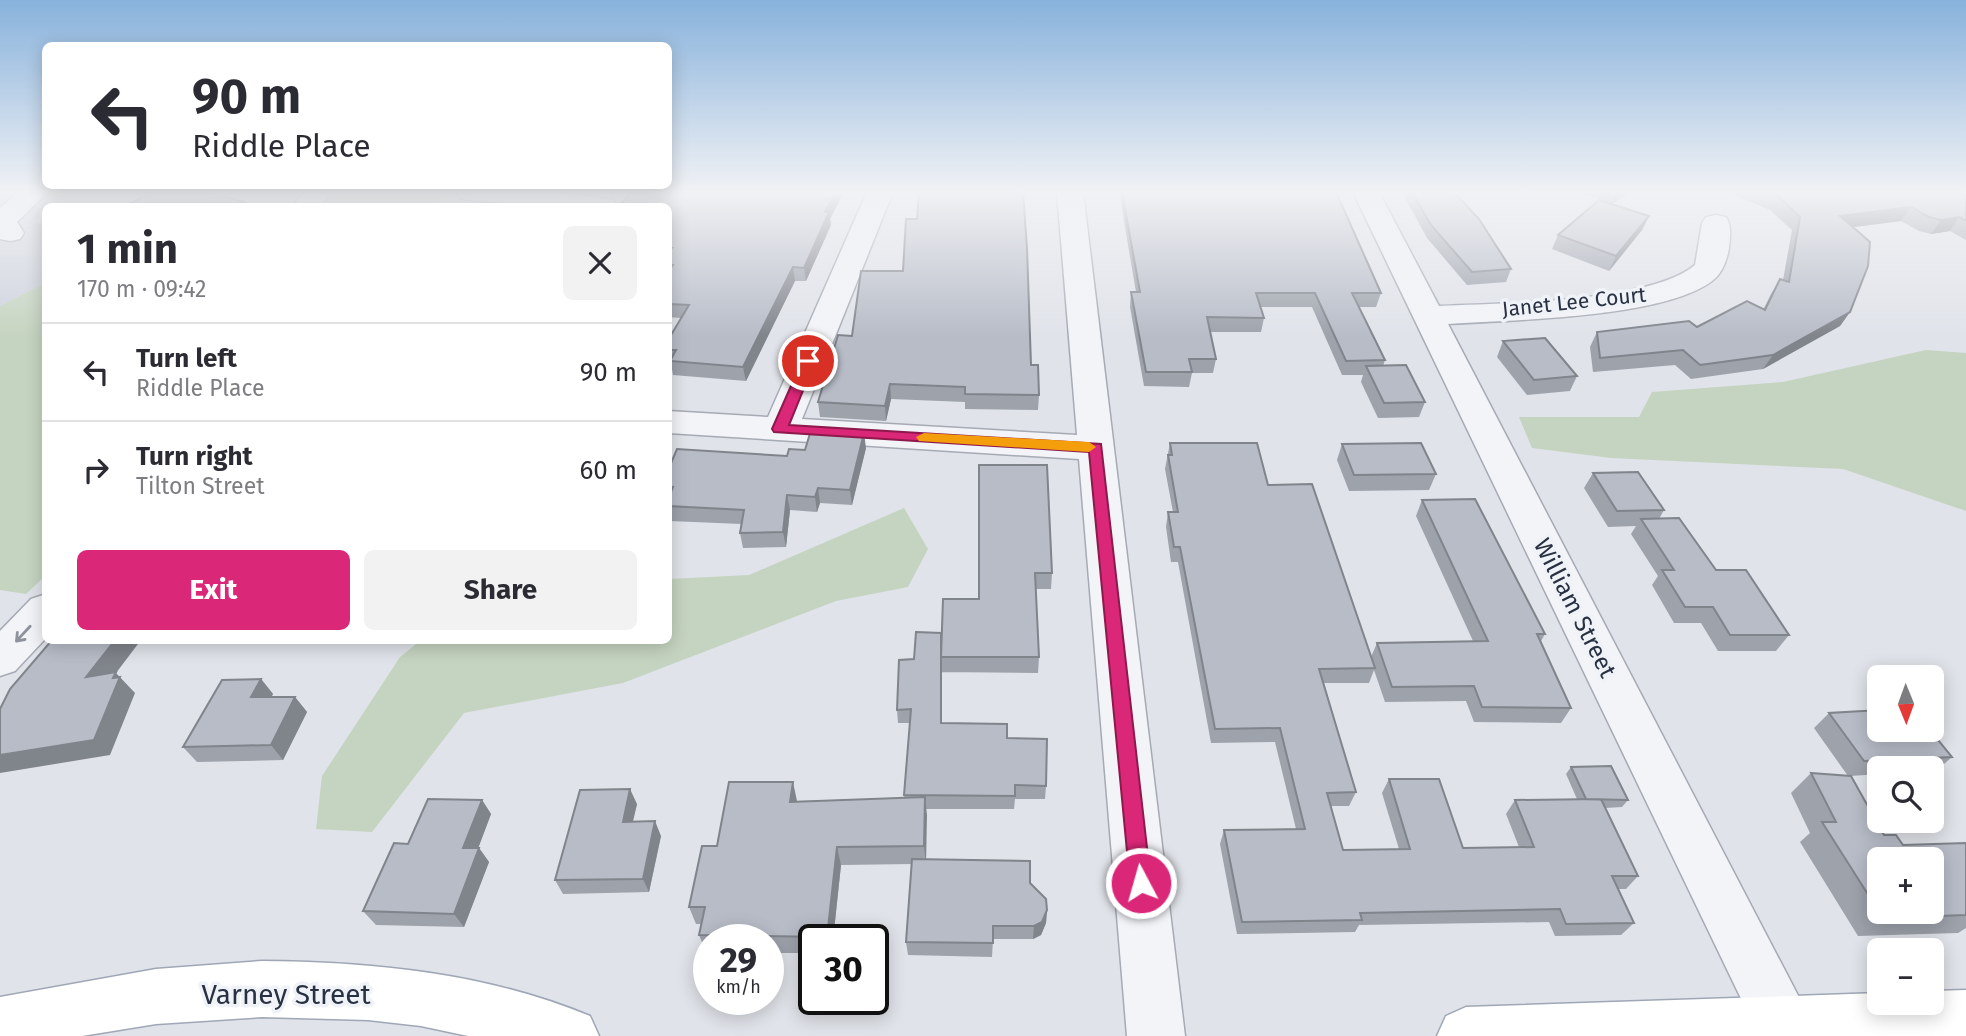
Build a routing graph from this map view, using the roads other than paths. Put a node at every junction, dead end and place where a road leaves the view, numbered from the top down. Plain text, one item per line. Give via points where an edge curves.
1 (860, 240) edge
2 (1075, 240) edge
3 (1391, 240) edge
4 (1715, 240) edge
5 (1429, 316) junction
6 (672, 422) edge
7 (780, 429) junction
8 (1096, 448) junction
9 (42, 614) edge
10 (0, 659) edge
11 (1966, 1018) edge
12 (0, 1025) edge
13 (1783, 1025) junction
14 (570, 1036) edge
15 (1156, 1036) edge
16 (1466, 1036) edge

1 - 7 street
2 - 8 street
3 - 5 street, William Street
4 - 5 street, Janet Lee Court via 1713,258 1703,274 1667,291 1617,301
5 - 13 street, William Street
6 - 7 street
7 - 8 street
8 - 15 street
9 -> 10 street
11 - 13 main road
12 - 14 main road, Varney Street via 156,995 356,991 424,999
13 - 16 main road

